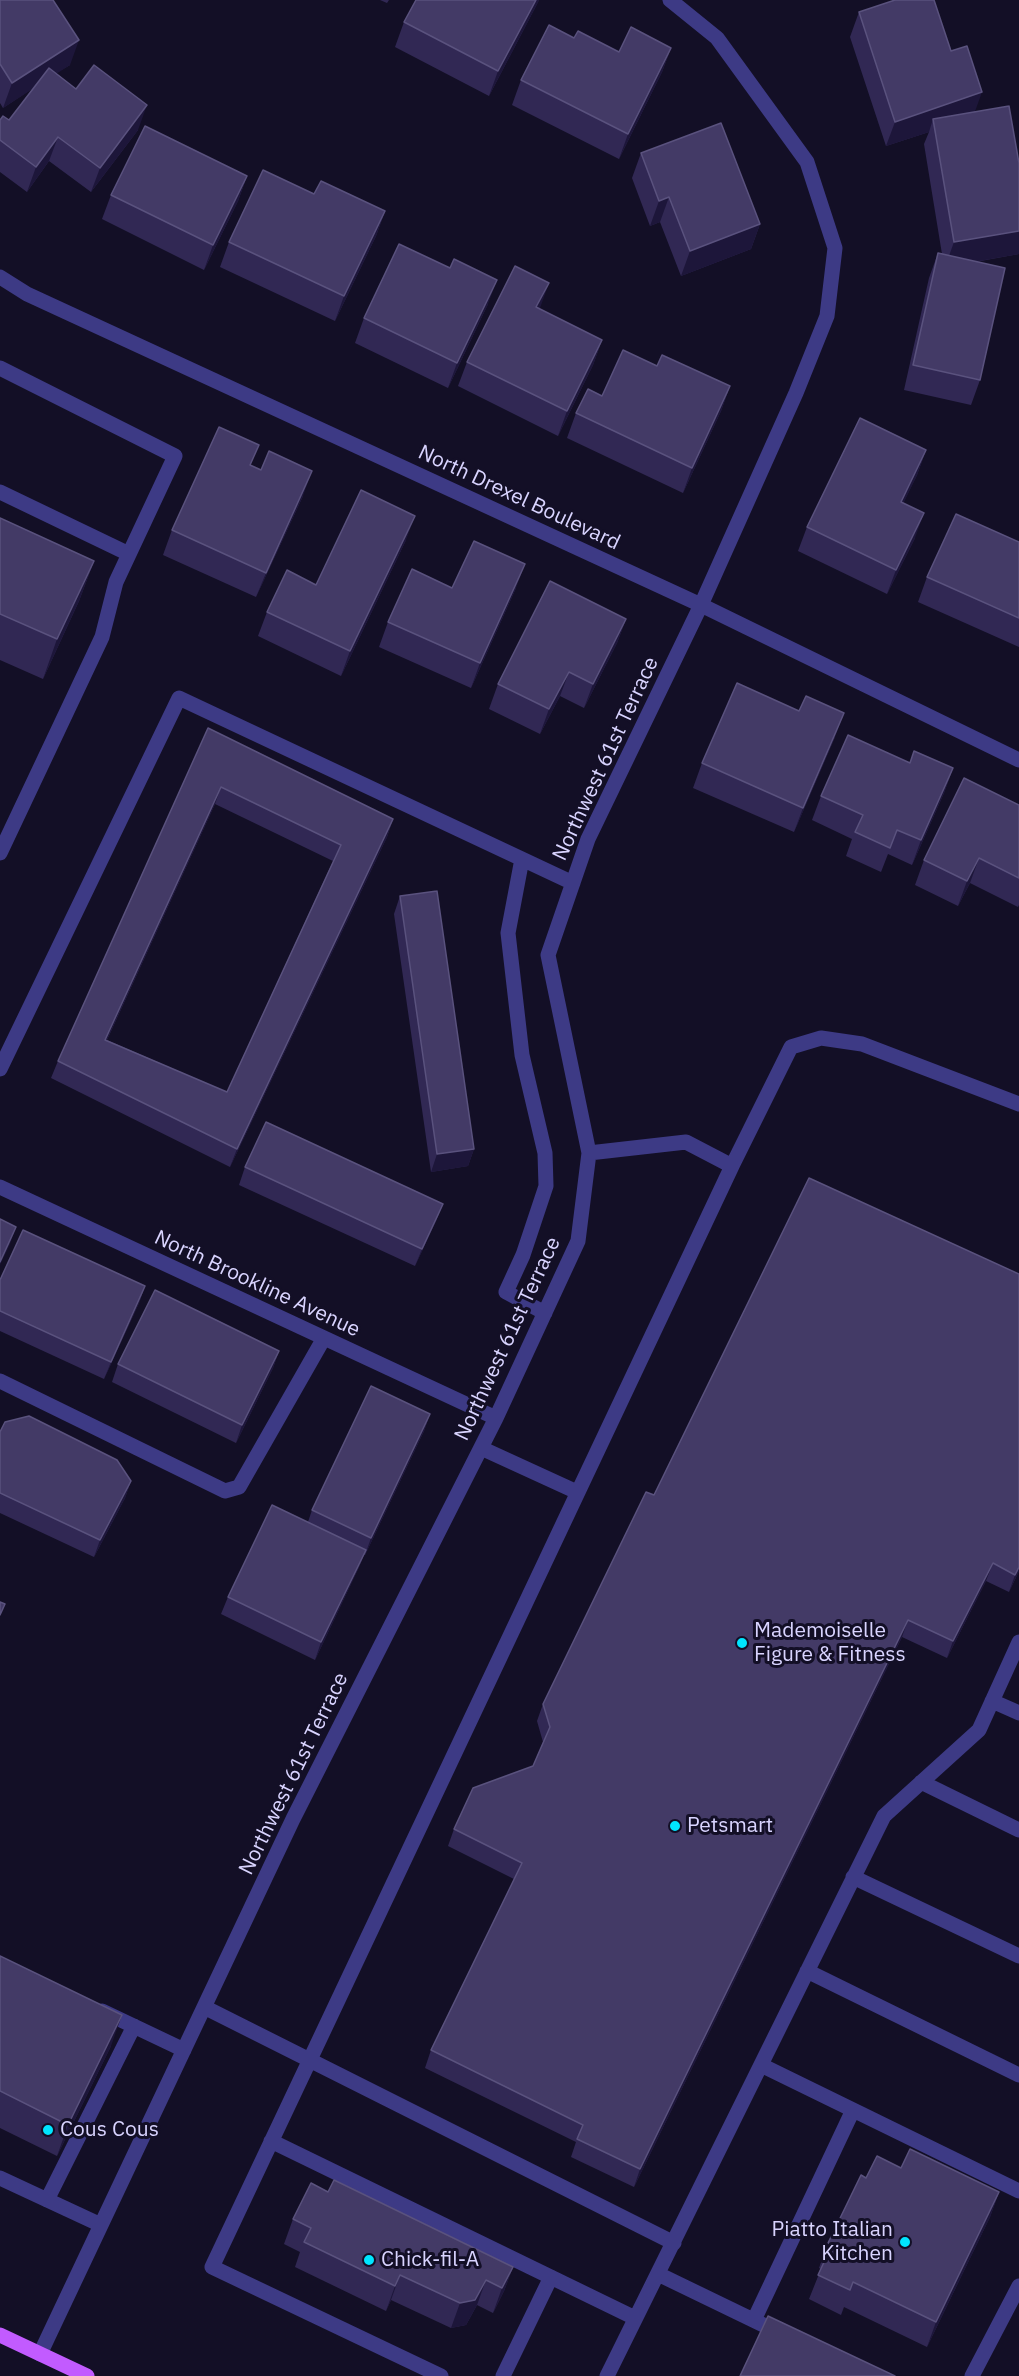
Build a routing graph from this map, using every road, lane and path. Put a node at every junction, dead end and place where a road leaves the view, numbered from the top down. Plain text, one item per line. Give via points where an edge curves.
1 (670, 0) edge
2 (0, 277) edge
3 (0, 368) edge
4 (0, 492) edge
5 (129, 554) junction
6 (701, 605) junction
7 (1019, 760) edge
8 (0, 853) edge
9 (522, 859) junction
10 (573, 883) junction
11 (0, 1069) edge
12 (1019, 1104) edge
13 (589, 1153) junction
14 (732, 1166) junction
15 (0, 1187) edge
16 (544, 1312) junction
17 (324, 1338) junction
18 (0, 1381) edge
19 (496, 1418) junction
20 (481, 1448) junction
21 (577, 1492) junction
22 (1019, 1642) edge
23 (992, 1701) junction
24 (1019, 1713) edge
25 (921, 1782) junction
26 (1019, 1830) edge
27 (854, 1877) junction
28 (1019, 1956) edge
29 (807, 1971) junction
30 (93, 2006) edge
31 (204, 2007) junction
32 (134, 2026) junction
33 (184, 2050) junction
34 (308, 2060) junction
35 (761, 2065) junction
36 (1019, 2075) edge
37 (853, 2110) junction
38 (271, 2140) junction
39 (0, 2178) edge
40 (1019, 2191) edge
41 (47, 2200) junction
42 (101, 2224) junction
43 (674, 2243) junction
44 (658, 2274) junction
45 (551, 2277) junction
46 (1019, 2286) edge
47 (635, 2318) junction
48 (754, 2320) junction
49 (0, 2335) edge
50 (798, 2342) edge
51 (40, 2354) junction
52 (87, 2376) edge
53 (441, 2376) edge
54 (503, 2376) edge
55 (607, 2376) edge
56 (972, 2376) edge

1 - 6 street, Northwest 61st Terrace via 717,38 807,162 835,248 827,316
2 - 6 street, North Drexel Boulevard via 27,294
3 - 5 street via 175,456
4 - 5 street
5 - 8 street via 116,582 102,637
6 - 7 street, North Drexel Boulevard
6 - 10 street, Northwest 61st Terrace via 588,839
9 - 10 street
9 - 11 street via 179,698
9 - 16 street via 508,933 522,1055 546,1153 546,1186 506,1292
10 - 13 street, Northwest 61st Terrace via 548,955
12 - 14 street via 862,1044 821,1038 791,1047
13 - 14 street via 686,1142
13 - 16 street, Northwest 61st Terrace via 578,1241
14 - 21 street
15 - 17 street, North Brookline Avenue
16 - 19 street, Northwest 61st Terrace
17 - 18 street via 239,1487 225,1491
17 - 19 street, North Brookline Avenue
19 - 20 street, Northwest 61st Terrace
20 - 21 street
20 - 31 street, Northwest 61st Terrace via 293,1819
21 - 34 street
22 - 23 street
23 - 24 street
23 - 25 street via 979,1730
25 - 26 street
25 - 27 street via 884,1816
27 - 28 street
27 - 29 street
29 - 35 street
29 - 36 street
30 - 32 street
31 - 33 street, Northwest 61st Terrace
31 - 34 street
32 - 33 street
32 - 41 street
33 - 42 street, Northwest 61st Terrace
34 - 38 street
34 - 43 street
35 - 37 street
35 - 43 street
37 - 40 street
37 - 48 street
38 - 45 street
38 - 53 street via 212,2267
39 - 41 street
41 - 42 street
42 - 51 street, Northwest 61st Terrace
43 - 44 street
44 - 47 street
44 - 48 street
45 - 47 street
45 - 54 street
46 - 56 street
47 - 55 street
48 - 50 street
49 - 51 main road
51 - 52 main road

